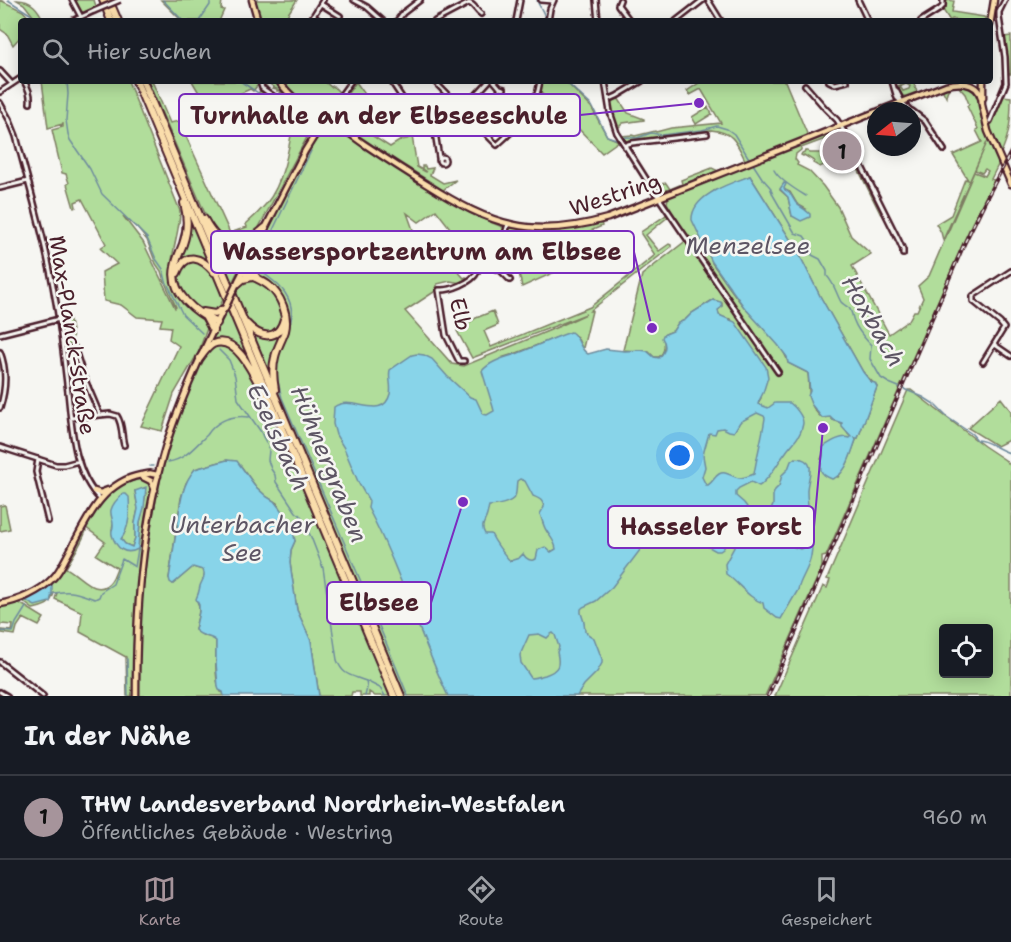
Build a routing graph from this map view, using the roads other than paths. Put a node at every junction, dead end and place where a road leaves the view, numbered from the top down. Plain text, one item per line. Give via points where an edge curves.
1 (72, 0) edge
2 (102, 0) edge
3 (109, 0) edge
4 (121, 0) edge
5 (252, 0) edge
6 (354, 0) edge
7 (420, 0) edge
8 (520, 0) edge
9 (541, 0) edge
10 (554, 0) edge
11 (596, 0) edge
12 (620, 0) edge
13 (703, 0) edge
14 (708, 0) edge
15 (858, 0) edge
16 (943, 0) edge
17 (994, 0) edge
18 (1005, 0) edge
19 (322, 2) edge
20 (370, 2) dead end
21 (367, 7) junction
22 (482, 14) dead end
23 (313, 16) joint
24 (339, 16) dead end
25 (81, 17) joint
26 (442, 17) edge
27 (110, 18) edge
28 (117, 18) edge
29 (257, 18) edge
30 (316, 18) edge
31 (380, 18) edge
32 (399, 18) edge
33 (517, 18) edge
34 (548, 18) edge
35 (598, 18) edge
36 (628, 18) edge
37 (680, 18) edge
38 (719, 18) edge
39 (867, 18) edge
40 (926, 18) edge
41 (991, 18) edge
42 (0, 71) edge
43 (18, 82) edge
44 (12, 84) junction
45 (25, 84) edge
46 (137, 84) edge
47 (144, 84) edge
48 (261, 84) edge
49 (281, 84) edge
50 (348, 84) edge
51 (394, 84) edge
52 (440, 84) edge
53 (488, 84) edge
54 (495, 84) edge
55 (539, 84) edge
56 (605, 84) edge
57 (637, 84) edge
58 (893, 84) edge
59 (950, 84) edge
60 (968, 84) edge
61 (981, 84) edge
62 (982, 84) edge
63 (805, 85) dead end
64 (975, 88) junction
65 (504, 89) dead end
66 (0, 92) edge
67 (475, 95) junction
68 (521, 100) dead end
69 (608, 100) junction
70 (902, 102) joint
71 (0, 103) edge
72 (30, 103) dead end
73 (983, 104) junction
74 (332, 108) junction
75 (461, 109) junction
76 (316, 112) junction
77 (507, 112) dead end
78 (516, 114) junction
79 (867, 116) edge
80 (325, 118) junction
81 (525, 119) junction
82 (921, 119) edge
83 (498, 120) dead end
84 (990, 121) dead end
85 (289, 123) dead end
86 (333, 126) junction
87 (840, 127) junction
88 (318, 129) junction
89 (343, 130) junction
90 (435, 132) junction
91 (707, 134) dead end
92 (626, 146) junction
93 (944, 150) dead end
94 (439, 158) dead end
95 (28, 181) junction
96 (1011, 184) edge
97 (0, 188) edge
98 (181, 188) junction
99 (190, 193) junction
100 (660, 198) junction
101 (508, 224) junction
102 (266, 228) junction
103 (903, 254) dead end
104 (478, 257) junction
105 (249, 260) junction
106 (243, 272) junction
107 (1011, 272) edge
108 (218, 277) junction
109 (253, 277) junction
110 (260, 280) junction
111 (510, 280) dead end
112 (176, 284) junction
113 (236, 285) junction
114 (225, 308) junction
115 (285, 312) junction
116 (202, 313) junction
117 (59, 319) junction
118 (244, 321) junction
119 (217, 323) junction
120 (213, 331) junction
121 (0, 334) edge
122 (995, 345) dead end
123 (74, 347) dead end
124 (0, 352) edge
125 (1011, 356) edge
126 (200, 358) junction
127 (464, 362) dead end
128 (983, 362) dead end
129 (778, 372) dead end
130 (278, 402) junction
131 (0, 408) edge
132 (100, 415) junction
133 (71, 418) junction
134 (284, 434) junction
135 (123, 445) dead end
136 (0, 447) edge
137 (163, 456) junction
138 (38, 459) junction
139 (79, 461) junction
140 (149, 474) junction
141 (140, 476) junction
142 (158, 477) junction
143 (113, 487) junction
144 (155, 490) junction
145 (94, 491) junction
146 (100, 500) junction
147 (48, 521) dead end
148 (0, 604) edge
149 (0, 662) edge
150 (0, 692) edge
151 (7, 696) edge
152 (43, 696) edge
153 (136, 696) edge
154 (394, 696) edge
155 (401, 696) edge

1 - 25 street
2 - 27 highway
3 - 28 highway
4 - 25 street, bridge
5 - 29 main road
6 - 21 street
7 - 32 street
8 - 33 street
9 - 10 street
10 - 34 street
11 - 35 street
12 - 36 street via 618,5
13 - 37 street
14 - 38 street
15 - 39 street
16 - 40 street via 943,6
17 - 41 main road
18 - 84 street via 999,18 1006,83
19 - 23 street
19 - 24 street
20 - 21 street
21 - 31 street
22 - 26 street via 469,3
23 - 30 street
42 - 44 street
43 - 44 street
44 - 66 street
45 - 72 street
46 - 98 highway
47 - 99 highway
48 - 85 street via 295,112
49 - 76 main road
50 - 74 street
51 - 90 street via 424,130
52 - 75 street
53 - 67 street
54 - 65 street
55 - 81 street
56 - 69 street
57 - 69 street
58 - 70 street
59 - 70 main road, Westring
60 - 64 main road, Westring
61 - 64 main road
62 - 73 main road
63 - 87 street
64 - 73 main road
67 - 75 street
67 - 83 street
68 - 78 street
69 - 92 street via 616,133
71 - 95 street, Max-Planck-Straße via 16,136
73 - 96 main road via 991,138
74 - 76 main road
74 - 80 street
75 - 81 street via 497,145
75 - 90 street
76 - 80 main road
76 - 88 main road
77 - 78 street
78 - 81 street
79 - 87 main road, Westring
80 - 86 main road, Westring
80 - 88 main road
80 - 89 main road, Westring
82 - 93 street
86 - 88 main road
86 - 89 main road, Westring
87 - 100 main road, Westring
87 - 103 street
88 - 102 main road
89 - 101 main road, Westring via 454,202
90 - 94 street
91 - 92 street
92 - 100 street
95 - 97 street
95 - 117 street, Max-Planck-Straße
98 - 108 highway
98 - 112 highway via 187,228 174,270
99 - 102 highway via 211,232 221,241 243,243
99 - 118 highway
100 - 101 main road, Westring via 577,225 541,228
100 - 129 street
101 - 104 street, Elb via 505,234
102 - 105 main road
104 - 111 street, Elb
104 - 127 street, Elb via 477,272 472,277 454,289 439,290 446,335 459,361
105 - 106 main road
105 - 110 highway via 251,270
106 - 109 highway
106 - 113 main road
107 - 128 street via 972,298 1004,328
108 - 112 highway via 205,261 196,258 179,268
108 - 134 highway
109 - 110 highway
109 - 113 highway
110 - 115 highway via 275,293
112 - 116 highway via 189,305
113 - 114 main road, bridge
114 - 116 highway via 213,314
114 - 119 main road
115 - 118 highway via 281,327 271,335 257,334
115 - 130 highway via 285,332 273,371
116 - 119 highway
116 - 120 highway
117 - 121 street
117 - 133 street, Max-Planck-Straße
118 - 130 highway
119 - 120 main road
120 - 126 main road
122 - 125 street
123 - 132 street
124 - 131 street via 5,378
126 - 134 highway via 214,344 225,343 234,348 250,367
126 - 137 main road
130 - 155 highway
132 - 133 street
132 - 135 street via 117,416
133 - 139 street, Max-Planck-Straße
134 - 154 highway
136 - 138 street
137 - 140 main road
137 - 142 main road
138 - 139 street via 59,465
138 - 147 street via 36,472
139 - 145 street, Max-Planck-Straße
140 - 141 main road
140 - 142 main road
141 - 142 main road
141 - 143 main road
141 - 144 main road via 151,481
142 - 144 main road
143 - 145 main road
143 - 146 main road
144 - 153 main road via 141,573
145 - 146 street, Max-Planck-Straße
146 - 148 main road via 53,579 23,598
149 - 152 street
150 - 151 street

